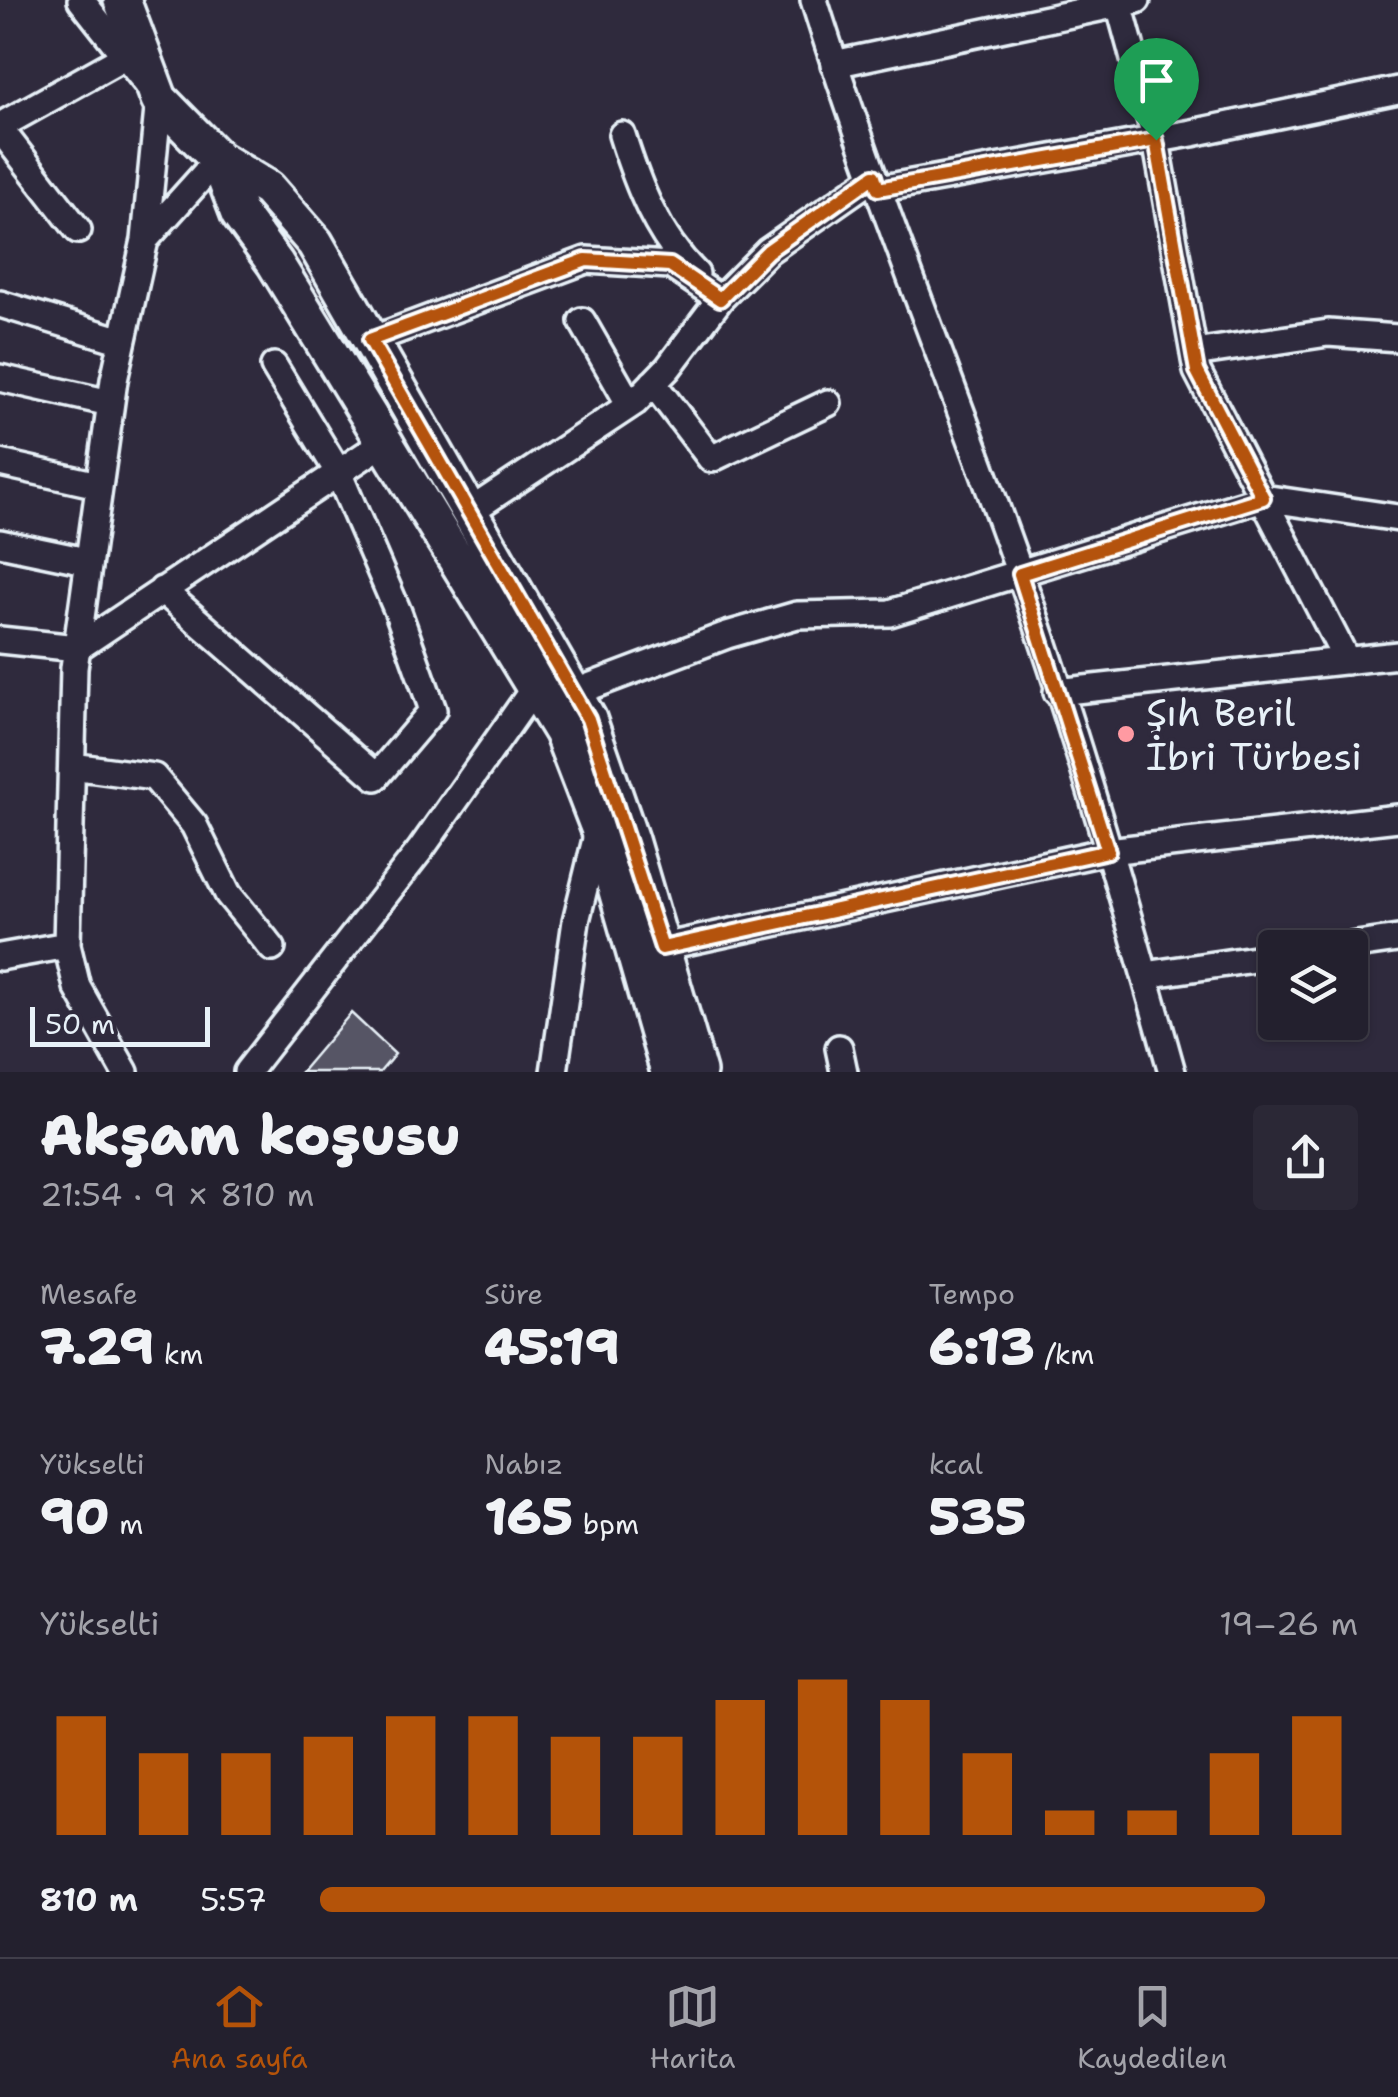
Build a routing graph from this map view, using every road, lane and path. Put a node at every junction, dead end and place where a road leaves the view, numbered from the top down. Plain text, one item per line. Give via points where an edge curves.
1 (80, 0) edge
2 (122, 0) edge
3 (814, 0) edge
4 (1128, 2) edge
5 (126, 56) junction
6 (834, 64) junction
7 (1398, 90) edge
8 (160, 99) junction
9 (0, 127) edge
10 (622, 135) dead end
11 (1156, 140) junction
12 (218, 158) junction
13 (876, 183) junction
14 (78, 230) dead end
15 (145, 240) junction
16 (720, 299) junction
17 (0, 304) edge
18 (582, 321) dead end
19 (1398, 338) edge
20 (370, 340) junction
21 (122, 341) junction
22 (1194, 353) junction
23 (274, 366) dead end
24 (0, 378) edge
25 (653, 383) junction
26 (110, 403) junction
27 (828, 403) dead end
28 (630, 405) junction
29 (386, 441) junction
30 (0, 463) edge
31 (337, 470) junction
32 (98, 484) junction
33 (1263, 498) junction
34 (469, 512) junction
35 (1398, 518) edge
36 (0, 543) edge
37 (86, 561) junction
38 (1020, 574) junction
39 (162, 590) junction
40 (0, 640) edge
41 (76, 648) junction
42 (1398, 655) edge
43 (1347, 660) junction
44 (535, 687) junction
45 (1057, 692) junction
46 (573, 693) junction
47 (72, 766) junction
48 (1398, 818) edge
49 (599, 828) junction
50 (1108, 851) junction
51 (1398, 939) edge
52 (1368, 943) edge
53 (66, 944) junction
54 (272, 948) dead end
55 (662, 948) junction
56 (0, 957) edge
57 (1258, 958) edge
58 (1144, 975) junction
59 (1164, 1069) edge
60 (125, 1072) edge
61 (247, 1072) edge
62 (554, 1072) edge
63 (669, 1072) edge
64 (698, 1072) edge

1 - 5 street
2 - 8 street
3 - 6 street
4 - 6 street
4 - 11 street
5 - 8 street
5 - 9 street
6 - 13 street
7 - 11 street
8 - 12 street
8 - 15 street
9 - 14 street
10 - 16 street via 662,232
11 - 13 street
11 - 22 street
12 - 15 street
12 - 20 street via 268,189 303,230
12 - 29 street via 239,214
13 - 16 street via 768,251
13 - 38 street
15 - 21 street
16 - 20 street via 670,265 586,260
16 - 25 street
17 - 21 street
18 - 28 street
19 - 22 street via 1328,333
20 - 34 street
21 - 26 street
22 - 33 street via 1197,371
23 - 31 street
24 - 26 street
25 - 27 street via 711,460
25 - 28 street
26 - 32 street
28 - 34 street
29 - 31 street
29 - 44 street
30 - 32 street
31 - 39 street
31 - 39 street via 433,710 376,778
32 - 37 street
33 - 35 street
33 - 38 street
33 - 43 street
34 - 46 street
36 - 37 street
37 - 41 street
38 - 45 street
38 - 46 street via 890,614 797,615
39 - 41 street
40 - 41 street
41 - 47 street
42 - 43 street
43 - 45 street
44 - 49 street via 562,732
44 - 61 street via 421,849
45 - 50 street
46 - 55 street via 600,754
47 - 53 street
47 - 54 street via 154,777 194,825 228,894
48 - 50 street
49 - 62 street via 576,922
49 - 63 street
50 - 55 street
50 - 58 street
51 - 52 street
53 - 56 street
53 - 60 street via 78,987
55 - 64 street
57 - 58 street
58 - 59 street

